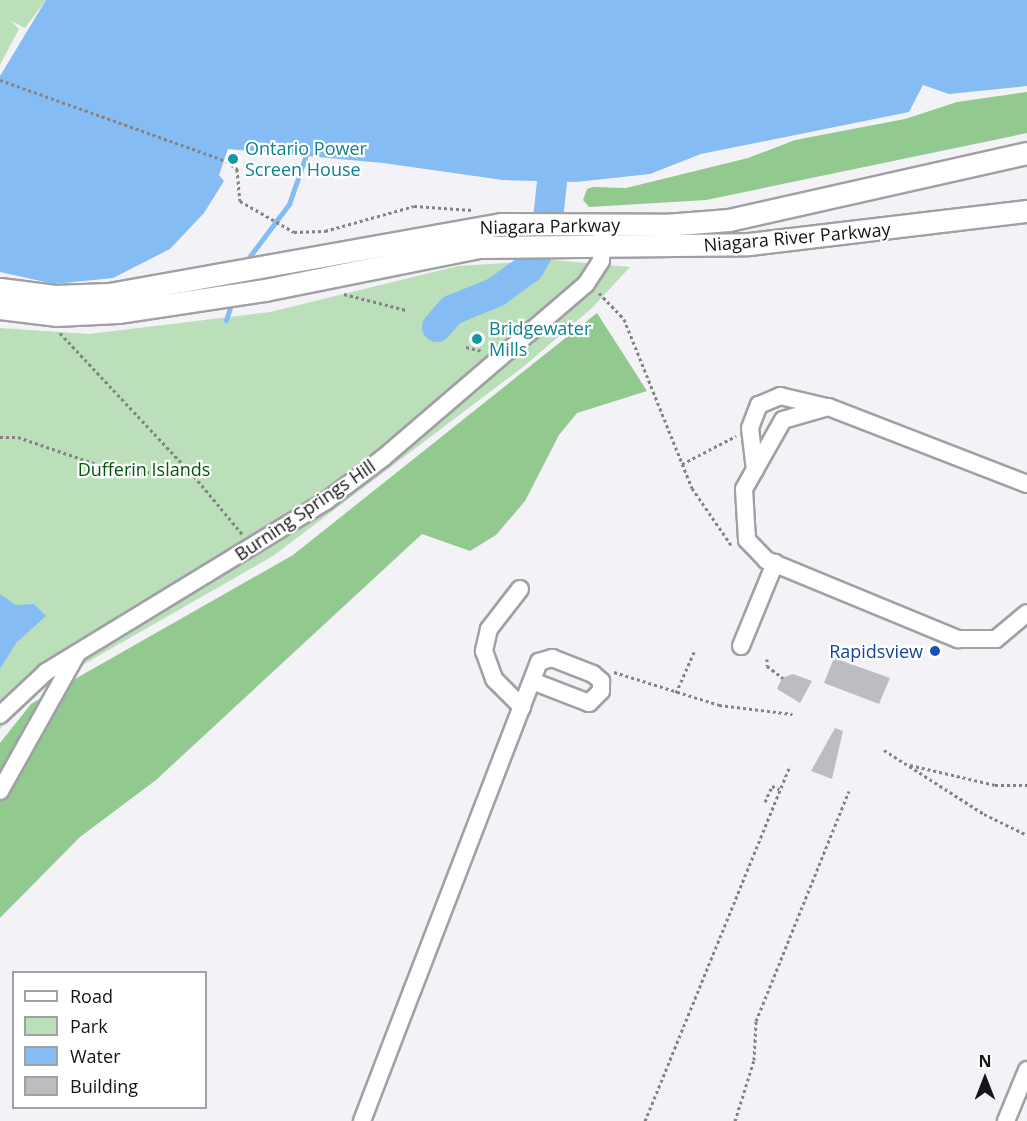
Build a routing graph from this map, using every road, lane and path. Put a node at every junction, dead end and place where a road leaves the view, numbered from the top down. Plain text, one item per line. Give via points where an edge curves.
1 (0, 80) edge
2 (1027, 153) edge
3 (479, 211) dead end
4 (1027, 211) edge
5 (591, 224) junction
6 (566, 244) joint
7 (602, 246) junction
8 (220, 287) junction
9 (0, 289) edge
10 (599, 293) dead end
11 (350, 295) dead end
12 (0, 309) edge
13 (406, 310) dead end
14 (55, 327) dead end
15 (828, 407) junction
16 (750, 428) junction
17 (0, 437) edge
18 (682, 464) junction
19 (755, 470) junction
20 (194, 476) junction
21 (1027, 484) edge
22 (252, 545) junction
23 (735, 551) dead end
24 (775, 563) junction
25 (520, 589) dead end
26 (1027, 613) edge
27 (741, 645) dead end
28 (694, 652) dead end
29 (77, 653) junction
30 (767, 659) dead end
31 (610, 670) dead end
32 (783, 678) dead end
33 (532, 681) dead end
34 (676, 693) junction
35 (522, 706) junction
36 (792, 714) dead end
37 (0, 715) edge
38 (884, 750) dead end
39 (906, 764) junction
40 (790, 765) dead end
41 (1027, 785) edge
42 (779, 789) junction
43 (0, 791) edge
44 (849, 791) dead end
45 (765, 802) dead end
46 (1027, 835) edge
47 (1027, 1070) edge
48 (362, 1121) edge
49 (645, 1121) edge
50 (735, 1121) edge
51 (1006, 1121) edge

1 - 3 path via 226,161 237,169 238,199 284,228 302,233 325,231 414,206
2 - 5 main road, Niagara Parkway via 729,220
4 - 7 main road, Niagara River Parkway via 749,244
5 - 7 street, Burning Springs Hill
5 - 8 main road, Niagara Parkway via 501,224 419,236 264,268
6 - 7 main road, Niagara River Parkway
6 - 8 main road, Niagara Parkway via 446,251 265,290
7 - 22 street, Burning Springs Hill via 598,269 586,284 383,458 326,501
8 - 9 main road, Niagara Parkway via 92,295
8 - 12 main road, Niagara Parkway via 97,314
10 - 18 path via 624,319
11 - 13 path
14 - 20 path
15 - 16 street via 780,396 759,405
15 - 19 street via 783,420
15 - 21 street
16 - 18 path
16 - 19 street
17 - 20 path via 18,437 122,472 178,471
18 - 23 path via 692,488
19 - 24 street via 744,489 747,540
20 - 22 path
22 - 29 street, Burning Springs Hill
24 - 26 street via 957,639 996,639
24 - 27 street
25 - 35 street via 489,628 484,651 494,680
28 - 34 path
29 - 37 street via 30,683
29 - 43 street, Burning Springs Hill
30 - 32 path via 767,666
31 - 34 path
33 - 35 street
34 - 36 path via 719,705
35 - 48 street
38 - 39 path
39 - 41 path via 995,785
39 - 46 path via 984,814
40 - 42 path
42 - 45 path via 772,786
42 - 49 path
44 - 50 path via 756,1021 754,1060
47 - 51 street

